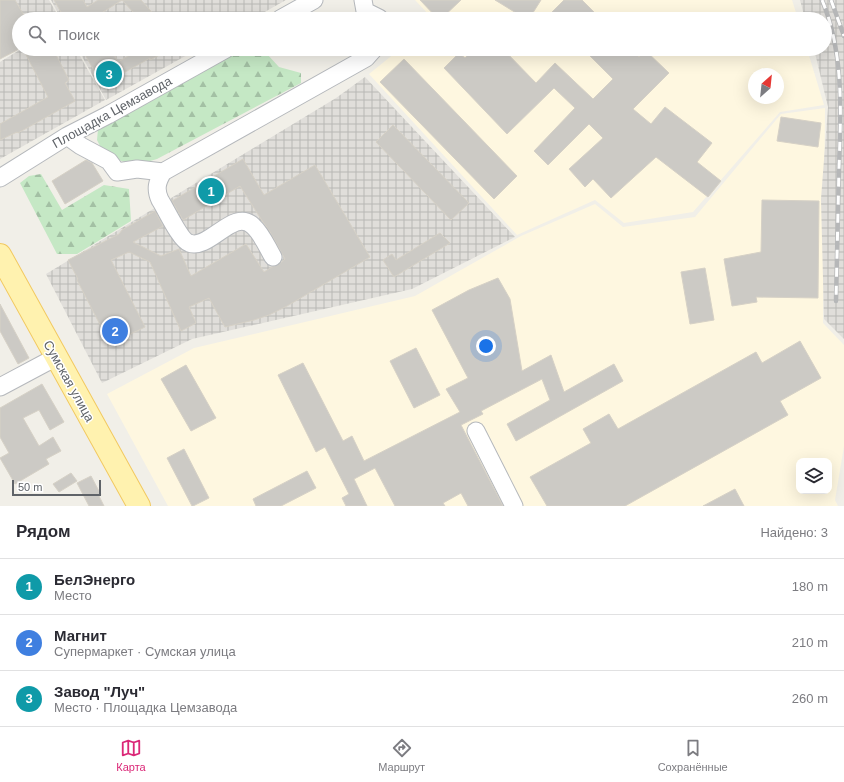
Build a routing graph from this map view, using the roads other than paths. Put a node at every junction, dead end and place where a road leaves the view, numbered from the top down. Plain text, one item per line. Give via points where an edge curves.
1 (314, 0) edge
2 (293, 12) edge
3 (213, 56) edge
4 (368, 56) edge
5 (67, 136) junction
6 (163, 172) junction
7 (0, 178) edge
8 (0, 255) edge
9 (273, 257) dead end
10 (56, 358) junction
11 (0, 387) edge
12 (476, 431) dead end
13 (139, 506) edge
14 (514, 506) edge

1 - 2 street
3 - 5 street, Площадка Цемзавода
4 - 6 street
5 - 6 street via 109,161 117,172 137,169
5 - 7 street, Площадка Цемзавода
6 - 9 street via 157,182 157,193 183,239 190,244 201,244 228,226 241,221 252,224
8 - 10 main road, Сумская улица
10 - 11 street
10 - 13 main road, Сумская улица
12 - 14 street

